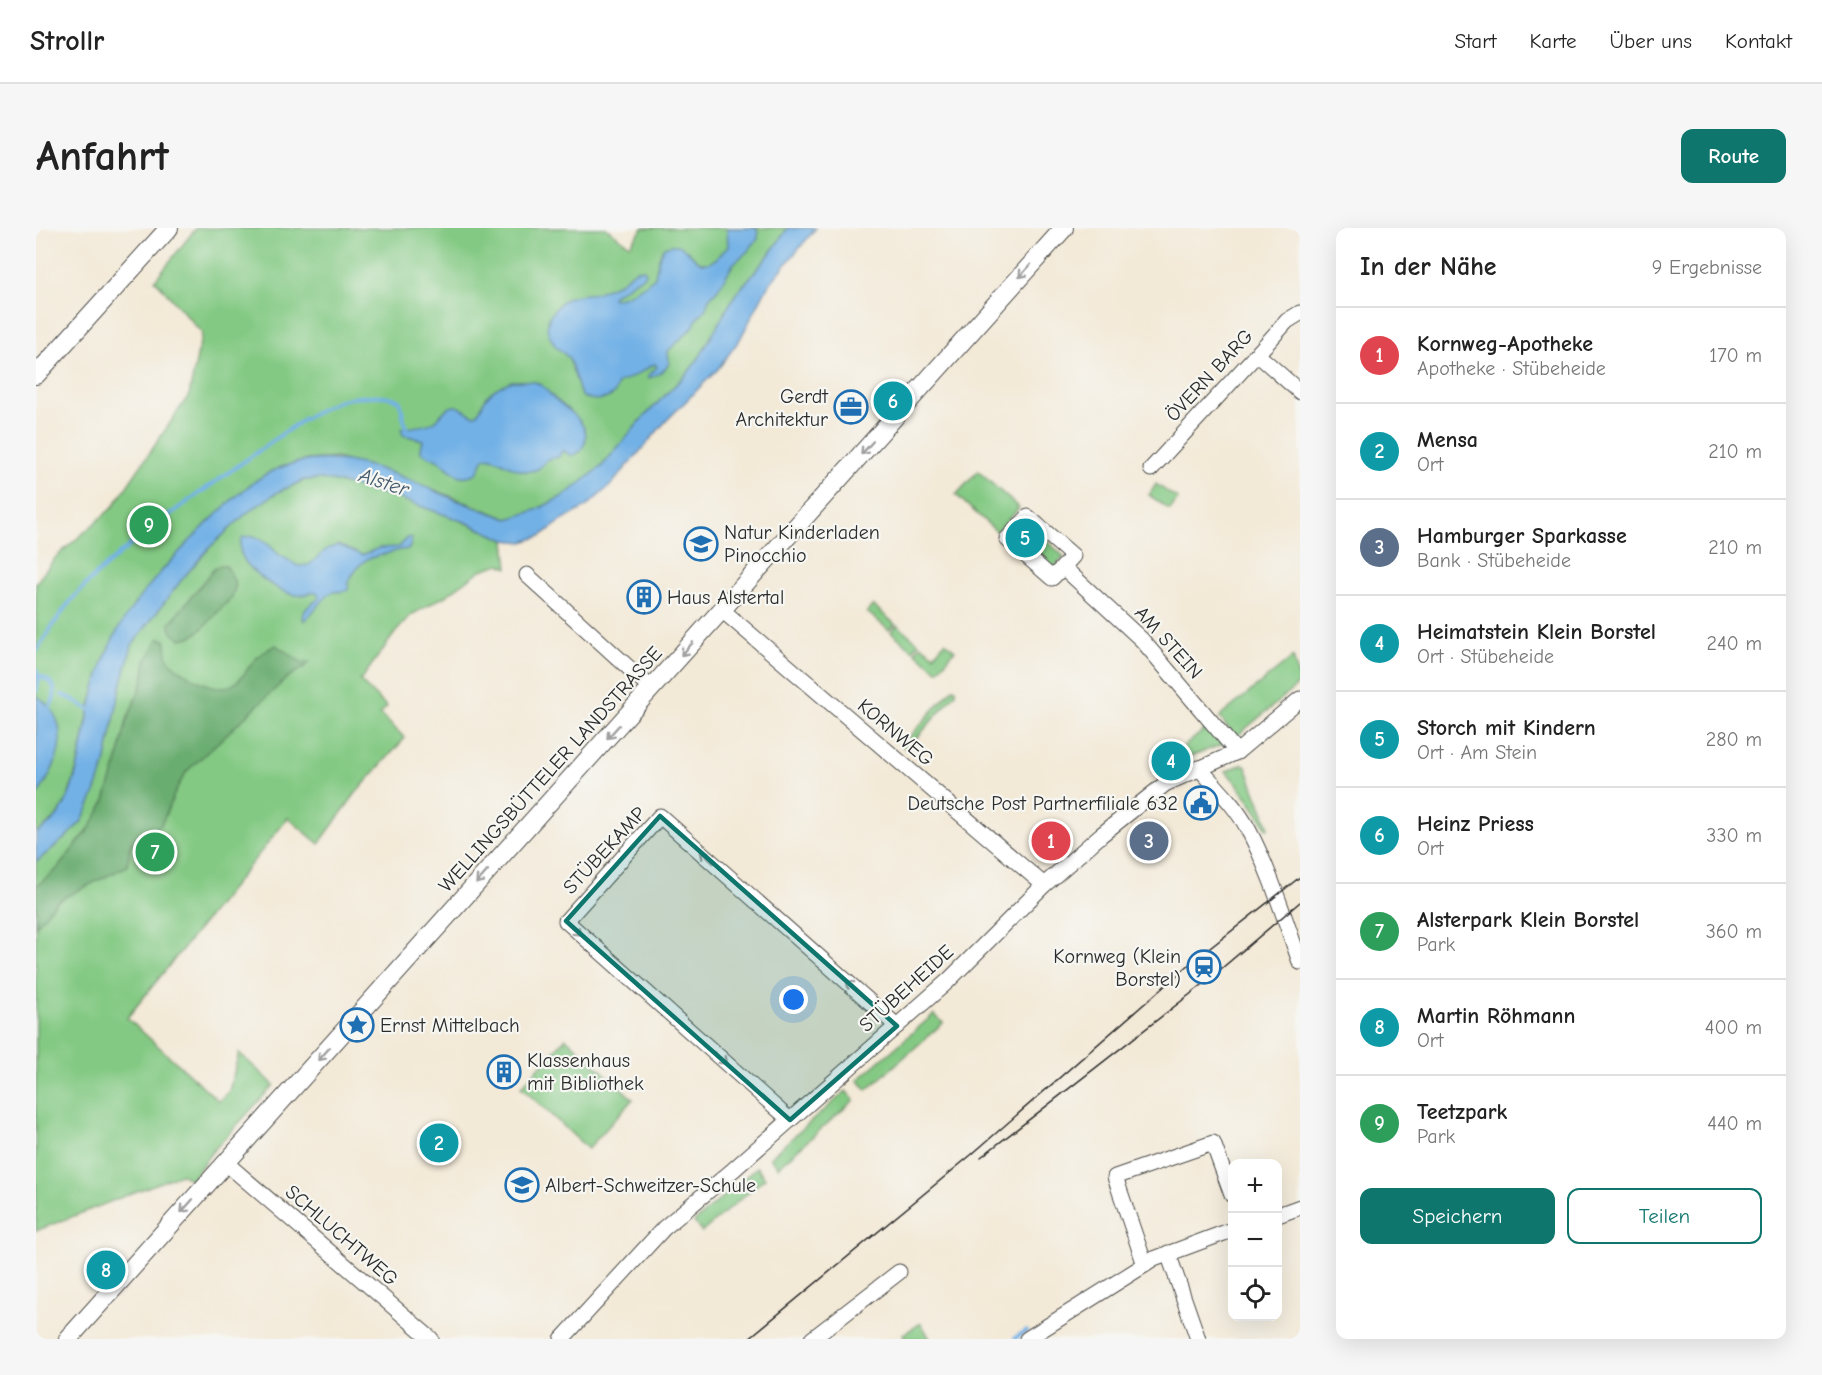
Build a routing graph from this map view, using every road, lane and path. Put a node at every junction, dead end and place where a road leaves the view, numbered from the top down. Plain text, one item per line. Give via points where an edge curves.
1 (169, 228) edge
2 (1064, 228) edge
3 (1300, 313) edge
4 (1257, 354) junction
5 (36, 375) edge
6 (1300, 393) edge
7 (1151, 469) dead end
8 (1063, 567) dead end
9 (527, 574) dead end
10 (722, 610) junction
11 (652, 689) junction
12 (1300, 699) edge
13 (1237, 752) junction
14 (1199, 768) junction
15 (1044, 885) junction
16 (1300, 962) edge
17 (897, 1026) junction
18 (790, 1120) junction
19 (226, 1163) junction
20 (1228, 1183) edge
21 (1300, 1207) edge
22 (1282, 1214) edge
23 (1228, 1232) edge
24 (1168, 1253) junction
25 (1145, 1264) junction
26 (899, 1272) dead end
27 (1051, 1332) edge
28 (828, 1334) edge
29 (68, 1339) edge
30 (431, 1339) edge
31 (562, 1339) edge
32 (812, 1339) edge
33 (1027, 1339) edge
34 (1198, 1339) edge

1 - 5 main road
2 -> 10 main road, WELLINGSBÜTTELER LANDSTRASSE
3 - 4 street, ÖVERN BARG via 1287,321
4 - 6 street
4 - 7 street, ÖVERN BARG
8 - 13 street, AM STEIN via 1142,640
9 - 11 street
10 -> 11 main road, WELLINGSBÜTTELER LANDSTRASSE
10 - 15 street, KORNWEG
11 -> 19 main road, WELLINGSBÜTTELER LANDSTRASSE
12 - 13 street, STÜBEHEIDE
13 - 14 street, STÜBEHEIDE
14 - 15 street, STÜBEHEIDE via 1166,784
14 - 16 street via 1247,827 1269,874
15 - 17 street, STÜBEHEIDE
17 - 18 street, STÜBEHEIDE
17 -> 18 street, STÜBEKAMP via 660,816 566,921
18 - 31 street, STÜBEHEIDE via 664,1228
19 -> 29 main road, WELLINGSBÜTTELER LANDSTRASSE
19 - 30 street, SCHLUCHTWEG
20 - 25 street via 1213,1143 1115,1177
21 - 22 street
23 - 24 street
24 - 25 street
24 - 34 street
25 - 27 street
26 - 28 street
27 - 33 street
28 - 32 street

